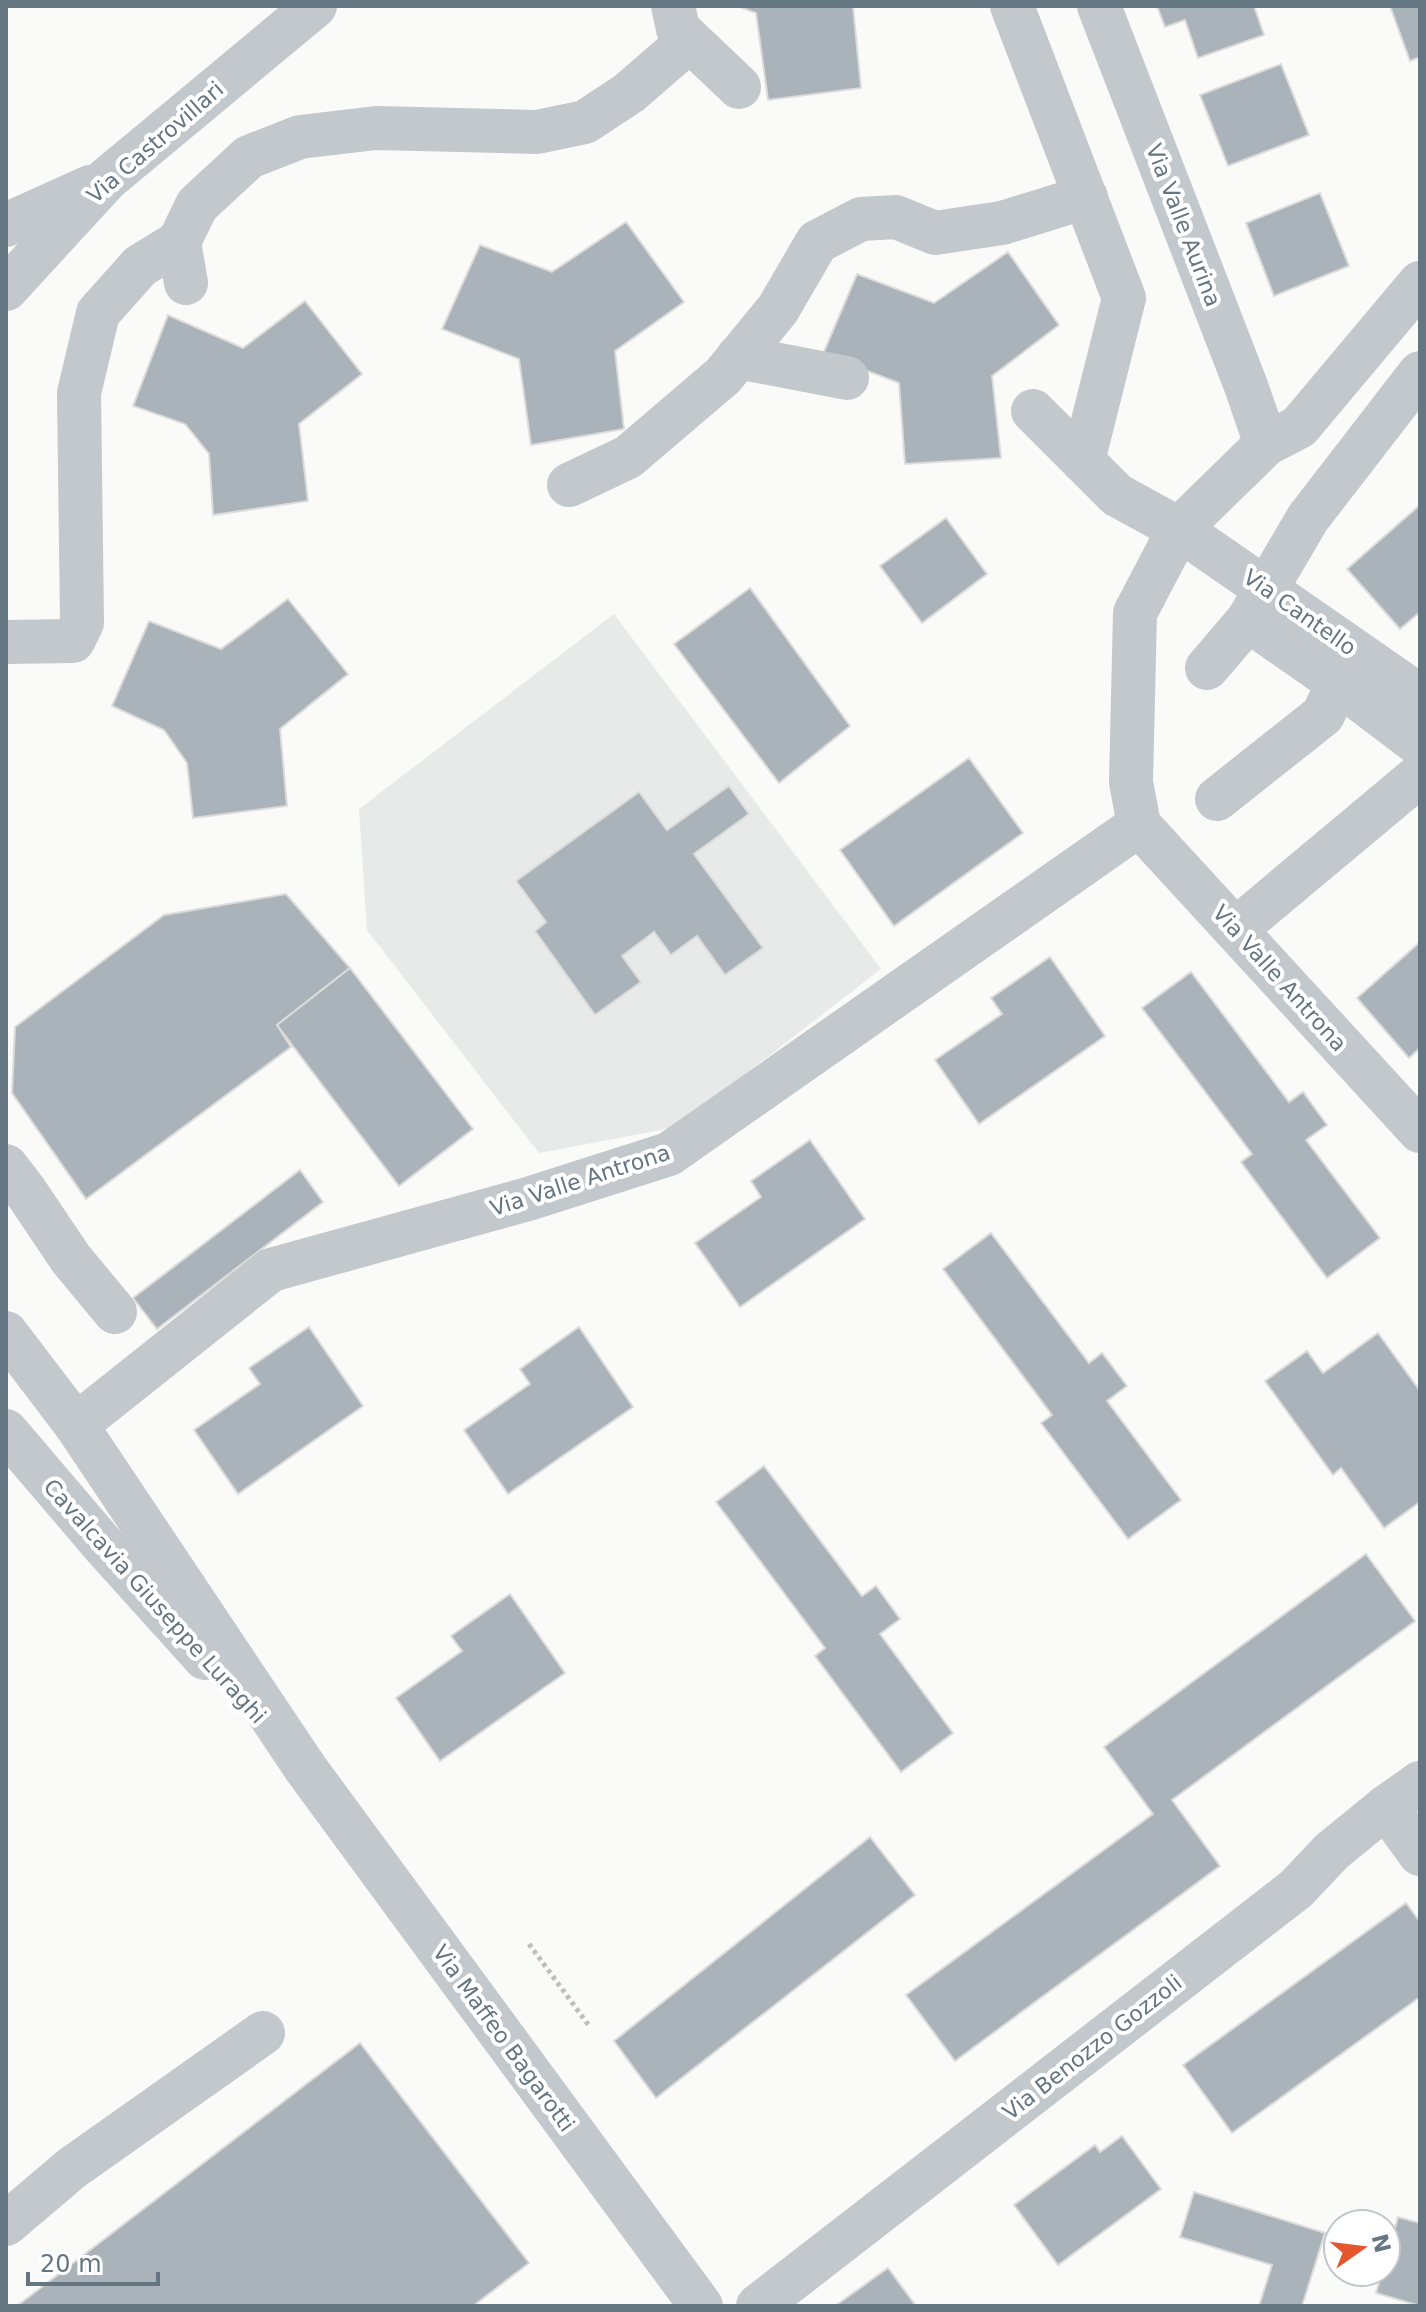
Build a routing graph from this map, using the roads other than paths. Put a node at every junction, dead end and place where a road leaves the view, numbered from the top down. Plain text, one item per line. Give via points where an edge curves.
1 (315, 6) edge
2 (1012, 6) edge
3 (1099, 6) edge
4 (681, 23) edge
5 (739, 87) dead end
6 (107, 179) junction
7 (1086, 197) junction
8 (6, 210) edge
9 (6, 225) edge
10 (1420, 283) edge
11 (6, 289) edge
12 (738, 357) junction
13 (1420, 373) edge
14 (847, 378) dead end
15 (1033, 411) dead end
16 (1266, 444) junction
17 (1083, 461) junction
18 (569, 485) dead end
19 (1179, 529) junction
20 (1257, 604) junction
21 (6, 642) edge
22 (1207, 668) dead end
23 (1338, 683) junction
24 (1420, 696) edge
25 (1420, 745) edge
26 (1420, 775) edge
27 (1217, 799) dead end
28 (1139, 825) junction
29 (1236, 929) junction
30 (1420, 1131) edge
31 (6, 1166) edge
32 (115, 1312) dead end
33 (6, 1333) edge
34 (76, 1425) junction
35 (6, 1431) edge
36 (306, 1769) junction
37 (1403, 1795) edge
38 (1420, 1854) edge
39 (263, 2033) dead end
40 (6, 2224) edge
41 (701, 2306) edge
42 (758, 2306) edge

1 - 6 street, Via Castrovillari
2 - 7 street
3 - 16 street, Via Valle Aurina
4 - 5 street
4 - 21 street via 629,93 585,122 537,132 376,128 300,137 249,157 197,205 182,262 140,266 98,313 79,393 82,623 73,641
6 - 8 street
6 - 9 street
6 - 11 street, Via Castrovillari
7 - 12 street via 1002,223 935,233 896,217 861,219 817,242 778,309
7 - 17 street via 1124,298
10 - 16 street via 1299,427
12 - 14 street
12 - 18 street via 628,457
13 - 20 street via 1308,518
15 - 17 street, Via Cantello
16 - 19 street
17 - 19 street, Via Cantello via 1117,495
19 - 20 street, Via Cantello
19 - 28 street via 1135,613 1131,782
20 - 22 street
20 - 23 street
20 - 24 street, Via Cantello
23 - 25 street
23 - 27 street via 1323,715
26 - 29 street
28 - 29 street, Via Valle Antrona
28 - 34 street, Via Valle Antrona via 669,1154 271,1270
29 - 30 street, Via Valle Antrona
31 - 32 street
33 - 34 street
34 - 36 street
35 - 36 street, Cavalcavia Giuseppe Luraghi
36 - 41 street, Via Maffeo Bagarotti
37 - 38 street
37 - 42 street, Via Benozzo Gozzoli via 1332,1851 1291,1893
39 - 40 street via 72,2168

